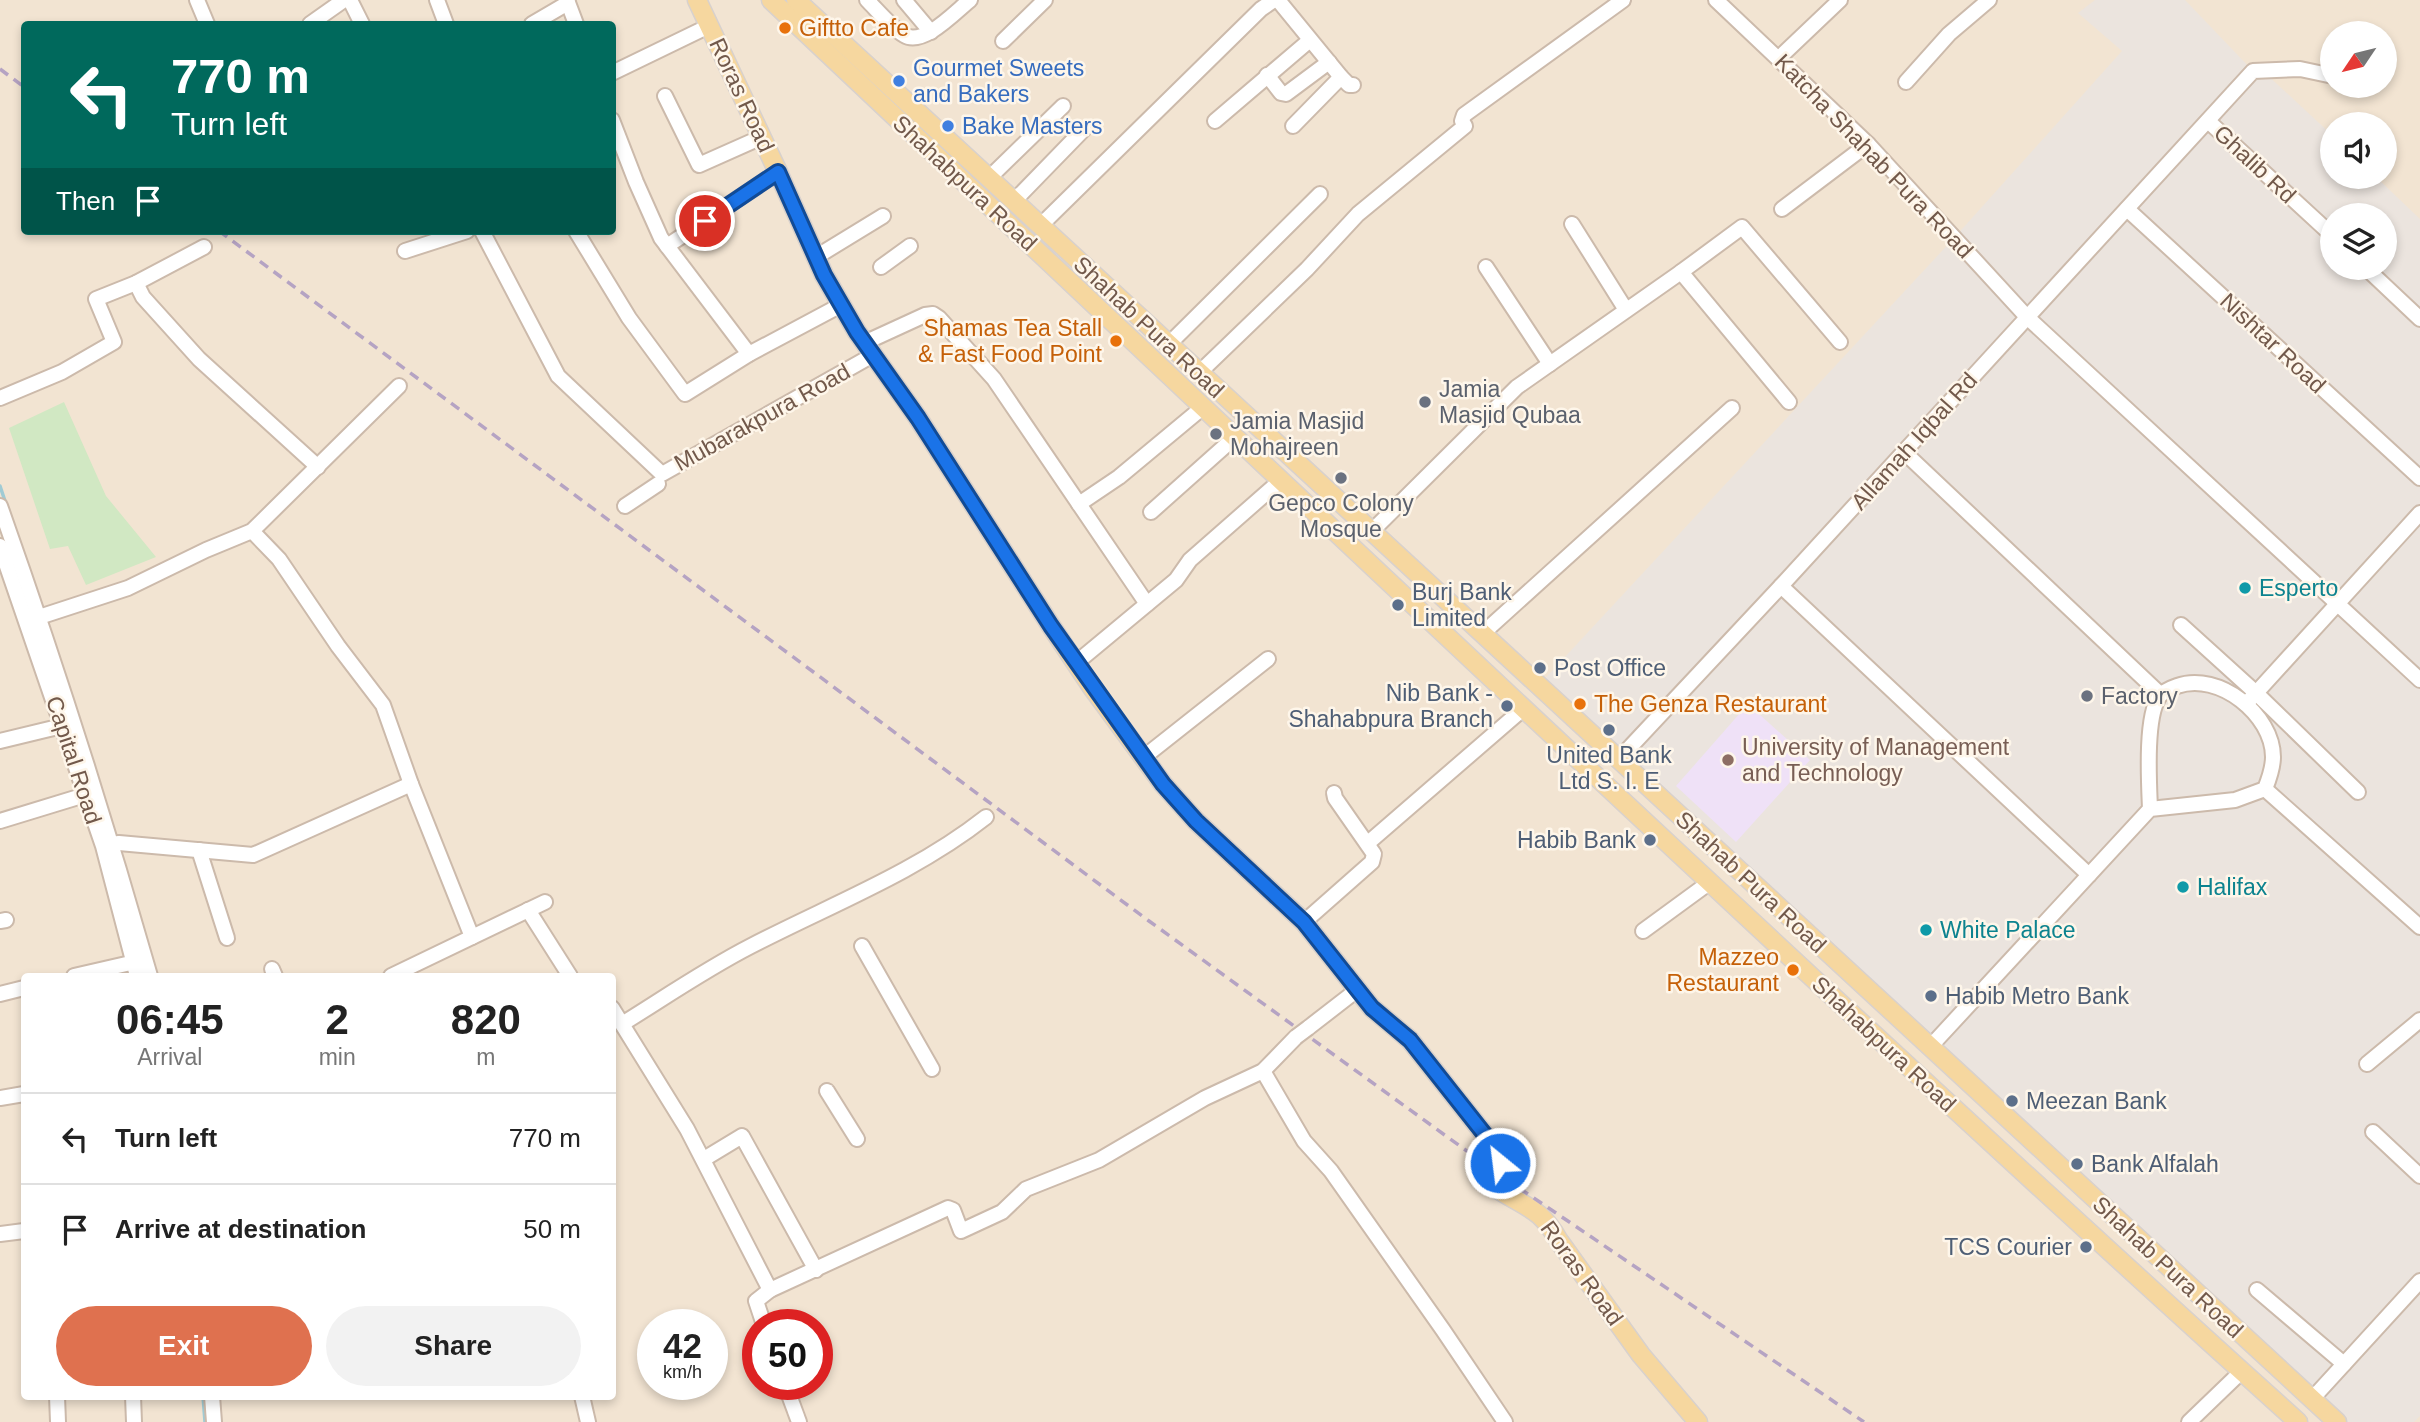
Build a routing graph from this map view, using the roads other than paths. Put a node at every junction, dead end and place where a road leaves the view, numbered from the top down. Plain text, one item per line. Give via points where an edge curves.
1 (197, 0) edge
2 (344, 0) edge
3 (350, 0) edge
4 (437, 0) edge
5 (697, 0) edge
6 (771, 0) edge
7 (796, 0) edge
8 (867, 0) edge
9 (904, 0) edge
10 (970, 0) edge
11 (1045, 0) edge
12 (1276, 0) edge
13 (1623, 0) edge
14 (1717, 0) edge
15 (1840, 0) edge
16 (1989, 0) edge
17 (568, 2) edge
18 (206, 21) edge
19 (314, 21) edge
20 (360, 21) edge
21 (445, 21) edge
22 (537, 21) edge
23 (575, 21) edge
24 (709, 26) junction
25 (931, 32) junction
26 (1310, 40) junction
27 (1003, 41) dead end
28 (1780, 58) junction
29 (1329, 62) junction
30 (616, 71) edge
31 (2320, 73) edge
32 (1267, 75) junction
33 (1906, 82) dead end
34 (665, 96) dead end
35 (1063, 106) dead end
36 (1214, 121) dead end
37 (2208, 121) junction
38 (1293, 126) dead end
39 (1084, 129) dead end
40 (616, 130) edge
41 (762, 137) junction
42 (1868, 145) junction
43 (778, 172) junction
44 (988, 179) junction
45 (1320, 194) dead end
46 (1013, 202) junction
47 (1782, 209) dead end
48 (2127, 209) junction
49 (883, 216) dead end
50 (1034, 221) junction
51 (1572, 224) dead end
52 (2320, 224) edge
53 (1015, 230) junction
54 (455, 235) edge
55 (488, 235) edge
56 (578, 235) edge
57 (1056, 242) junction
58 (667, 246) junction
59 (910, 246) dead end
60 (205, 247) dead end
61 (405, 251) dead end
62 (816, 257) junction
63 (1044, 258) junction
64 (881, 267) dead end
65 (1486, 267) dead end
66 (1681, 272) junction
67 (2379, 280) edge
68 (136, 283) junction
69 (841, 305) junction
70 (1626, 310) junction
71 (2027, 317) junction
72 (2420, 319) edge
73 (1840, 342) dead end
74 (1168, 345) junction
75 (869, 349) junction
76 (749, 354) junction
77 (1550, 364) junction
78 (1199, 373) junction
79 (399, 386) dead end
80 (0, 398) edge
81 (1789, 402) dead end
82 (1202, 408) junction
83 (1732, 408) dead end
84 (1234, 438) junction
85 (1904, 452) junction
86 (318, 467) junction
87 (2420, 478) edge
88 (1280, 481) junction
89 (658, 484) dead end
90 (1079, 504) junction
91 (0, 506) edge
92 (625, 506) dead end
93 (1151, 512) dead end
94 (2420, 513) edge
95 (253, 531) junction
96 (1371, 532) junction
97 (0, 546) edge
98 (1781, 586) junction
99 (2338, 603) junction
100 (1147, 604) junction
101 (33, 619) junction
102 (2181, 625) dead end
103 (1482, 634) junction
104 (1268, 659) dead end
105 (1076, 663) junction
106 (2420, 680) edge
107 (2255, 692) junction
108 (2160, 694) junction
109 (2246, 704) junction
110 (1524, 708) junction
111 (62, 726) junction
112 (0, 741) edge
113 (1144, 757) junction
114 (1618, 760) junction
115 (1601, 779) junction
116 (411, 783) junction
117 (2265, 789) junction
118 (2358, 792) dead end
119 (1334, 793) dead end
120 (85, 795) junction
121 (2150, 809) junction
122 (986, 817) dead end
123 (0, 821) edge
124 (1368, 843) junction
125 (112, 844) junction
126 (199, 850) junction
127 (2089, 875) junction
128 (1710, 882) junction
129 (545, 902) dead end
130 (528, 910) junction
131 (1304, 922) junction
132 (2420, 927) edge
133 (1643, 930) dead end
134 (472, 937) junction
135 (227, 938) dead end
136 (862, 946) dead end
137 (136, 969) edge
138 (101, 973) edge
139 (149, 973) edge
140 (409, 973) edge
141 (568, 973) edge
142 (21, 989) edge
143 (1357, 990) junction
144 (0, 994) edge
145 (616, 1015) edge
146 (2420, 1020) edge
147 (622, 1024) junction
148 (1930, 1047) junction
149 (2367, 1064) dead end
150 (1910, 1068) junction
151 (932, 1069) dead end
152 (1263, 1071) junction
153 (827, 1091) dead end
154 (21, 1094) edge
155 (0, 1098) edge
156 (2373, 1132) dead end
157 (857, 1139) dead end
158 (704, 1159) junction
159 (2420, 1176) edge
160 (2107, 1211) junction
161 (21, 1231) edge
162 (2086, 1231) junction
163 (0, 1234) edge
164 (816, 1270) junction
165 (2420, 1281) edge
166 (770, 1290) junction
167 (2257, 1290) dead end
168 (759, 1309) edge
169 (2344, 1364) junction
170 (2242, 1371) junction
171 (2312, 1399) junction
172 (57, 1400) edge
173 (133, 1400) edge
174 (212, 1400) edge
175 (583, 1400) edge
176 (791, 1400) edge
177 (58, 1422) edge
178 (134, 1422) edge
179 (214, 1422) edge
180 (588, 1422) edge
181 (799, 1422) edge
182 (1505, 1422) edge
183 (1698, 1422) edge
184 (2189, 1422) edge
185 (2298, 1422) edge
186 (2337, 1422) edge

1 - 18 street
2 - 19 street
3 - 20 street
4 - 21 street
5 - 24 main road, Roras Road
6 - 53 main road, Shahabpura Road
7 - 44 main road, Shahab Pura Road
8 - 25 street via 904,35 921,37
9 - 25 street
10 - 25 street
11 - 27 street
12 - 26 street
12 - 50 street
13 - 78 street via 1464,115 1465,127 1358,214
14 - 28 street, Katcha Shahab Pura Road
15 - 28 street
16 - 33 street via 1949,34
17 - 22 street
17 - 23 street
24 - 30 street
24 - 41 main road, Roras Road
26 - 29 street
26 - 32 street
28 - 42 street, Katcha Shahab Pura Road
29 - 32 street via 1286,94
29 - 38 street via 1347,81
31 - 37 street, Allamah Iqbal Rd via 2300,69 2253,71
32 - 36 street
34 - 41 street via 699,165
35 - 44 street
37 - 48 street, Allamah Iqbal Rd
37 - 52 street, Ghalib Rd
39 - 46 street
40 - 58 street
41 - 43 main road, Roras Road
42 - 47 street
42 - 71 street, Katcha Shahab Pura Road
43 - 58 street
43 - 62 main road, Roras Road
44 - 46 main road, Shahab Pura Road
45 - 74 street
46 - 50 main road, Shahab Pura Road
48 - 71 street, Allamah Iqbal Rd
48 - 87 street, Nishtar Road
49 - 62 street
50 - 53 main road
50 - 57 main road, Shahab Pura Road
51 - 70 street
53 - 63 main road, Shahabpura Road
54 - 61 street
55 - 75 street, Mubarakpura Road via 558,376 662,474
56 - 76 street via 629,318 685,394
57 - 63 main road via 1044,249
57 - 74 main road, Shahab Pura Road
58 - 76 street
59 - 64 street
60 - 68 street
62 - 69 main road, Roras Road
63 - 82 main road, Shahabpura Road
65 - 77 street
66 - 70 street
66 - 73 street via 1742,228
66 - 81 street
67 - 72 street
68 - 80 street via 96,299 114,342 62,372
68 - 86 street via 143,297 199,359
69 - 75 main road, Roras Road
69 - 76 street
70 - 77 street
71 - 85 street, Allamah Iqbal Rd
71 - 99 street, Katcha Shahab Pura Road
74 - 78 main road, Shahab Pura Road
75 - 90 street via 925,315 939,318 994,379
75 - 105 main road, Roras Road
77 - 96 street via 1517,387
78 - 96 main road, Shahab Pura Road
79 - 86 street
82 - 84 main road, Shahabpura Road
82 - 90 street
83 - 103 street
84 - 88 main road, Shahabpura Road
84 - 93 street
85 - 98 street, Allamah Iqbal Rd
85 - 108 street
86 - 95 street
88 - 100 street
88 - 110 main road, Shahabpura Road
89 - 92 street
90 - 100 street
91 - 101 street
94 - 99 street
95 - 101 street via 128,588
95 - 116 street via 279,559 383,705
96 - 103 main road, Shahab Pura Road
97 - 101 street, Capital Road
98 - 114 street, Allamah Iqbal Rd
98 - 127 street
99 - 106 street, Katcha Shahab Pura Road
99 - 107 street
100 - 105 street
101 - 111 street, Capital Road
101 - 125 street
102 - 107 street
103 - 114 main road, Shahab Pura Road
104 - 113 street
105 - 113 main road, Roras Road
107 - 109 street
107 - 118 street
108 - 109 street via 2195,683 2220,688
108 - 121 street via 2151,733
109 - 117 street via 2271,746 2272,766
110 - 115 main road, Shahabpura Road
110 - 124 street
111 - 112 street
111 - 120 street, Capital Road
113 - 131 main road, Roras Road via 1196,821
114 - 115 main road
114 - 148 main road, Shahab Pura Road
115 - 128 main road, Shahabpura Road
116 - 126 street via 253,855
116 - 134 street
117 - 121 street via 2217,803
117 - 132 street
119 - 124 street
120 - 123 street
120 - 125 street, Capital Road
121 - 127 street
122 - 147 street via 955,841 749,946
124 - 131 street via 1374,854 1372,862
125 - 126 street
125 - 137 street, Capital Road
125 - 139 street
126 - 135 street
127 - 148 street
128 - 133 street
128 - 150 main road, Shahabpura Road
129 - 130 street
130 - 134 street
130 - 141 street
131 - 143 main road, Roras Road
134 - 140 street
136 - 151 street
137 - 138 street
142 - 144 street
143 - 152 street via 1302,1032
143 - 183 main road, Roras Road via 1410,1040 1493,1145 1500,1163 1496,1188 1538,1212 1641,1355
145 - 147 street
146 - 149 street
147 - 158 street
148 - 150 main road
148 - 160 main road, Shahab Pura Road
150 - 162 main road, Shahabpura Road
152 - 164 street via 1205,1098 1099,1160 1026,1189 1002,1212 961,1231 948,1208
152 - 182 street via 1304,1141 1339,1181
153 - 157 street
154 - 155 street
156 - 159 street
158 - 164 street via 742,1136
158 - 166 street
160 - 162 main road
160 - 171 main road, Shahab Pura Road
161 - 163 street
162 - 170 main road, Shahabpura Road
164 - 166 street
165 - 169 street
166 - 168 street via 756,1301
167 - 169 street
169 - 171 street
170 - 184 street
170 - 185 main road, Shahabpura Road
171 - 186 main road, Shahab Pura Road
172 - 177 street
173 - 178 street
174 - 179 street
175 - 180 street
176 - 181 street

